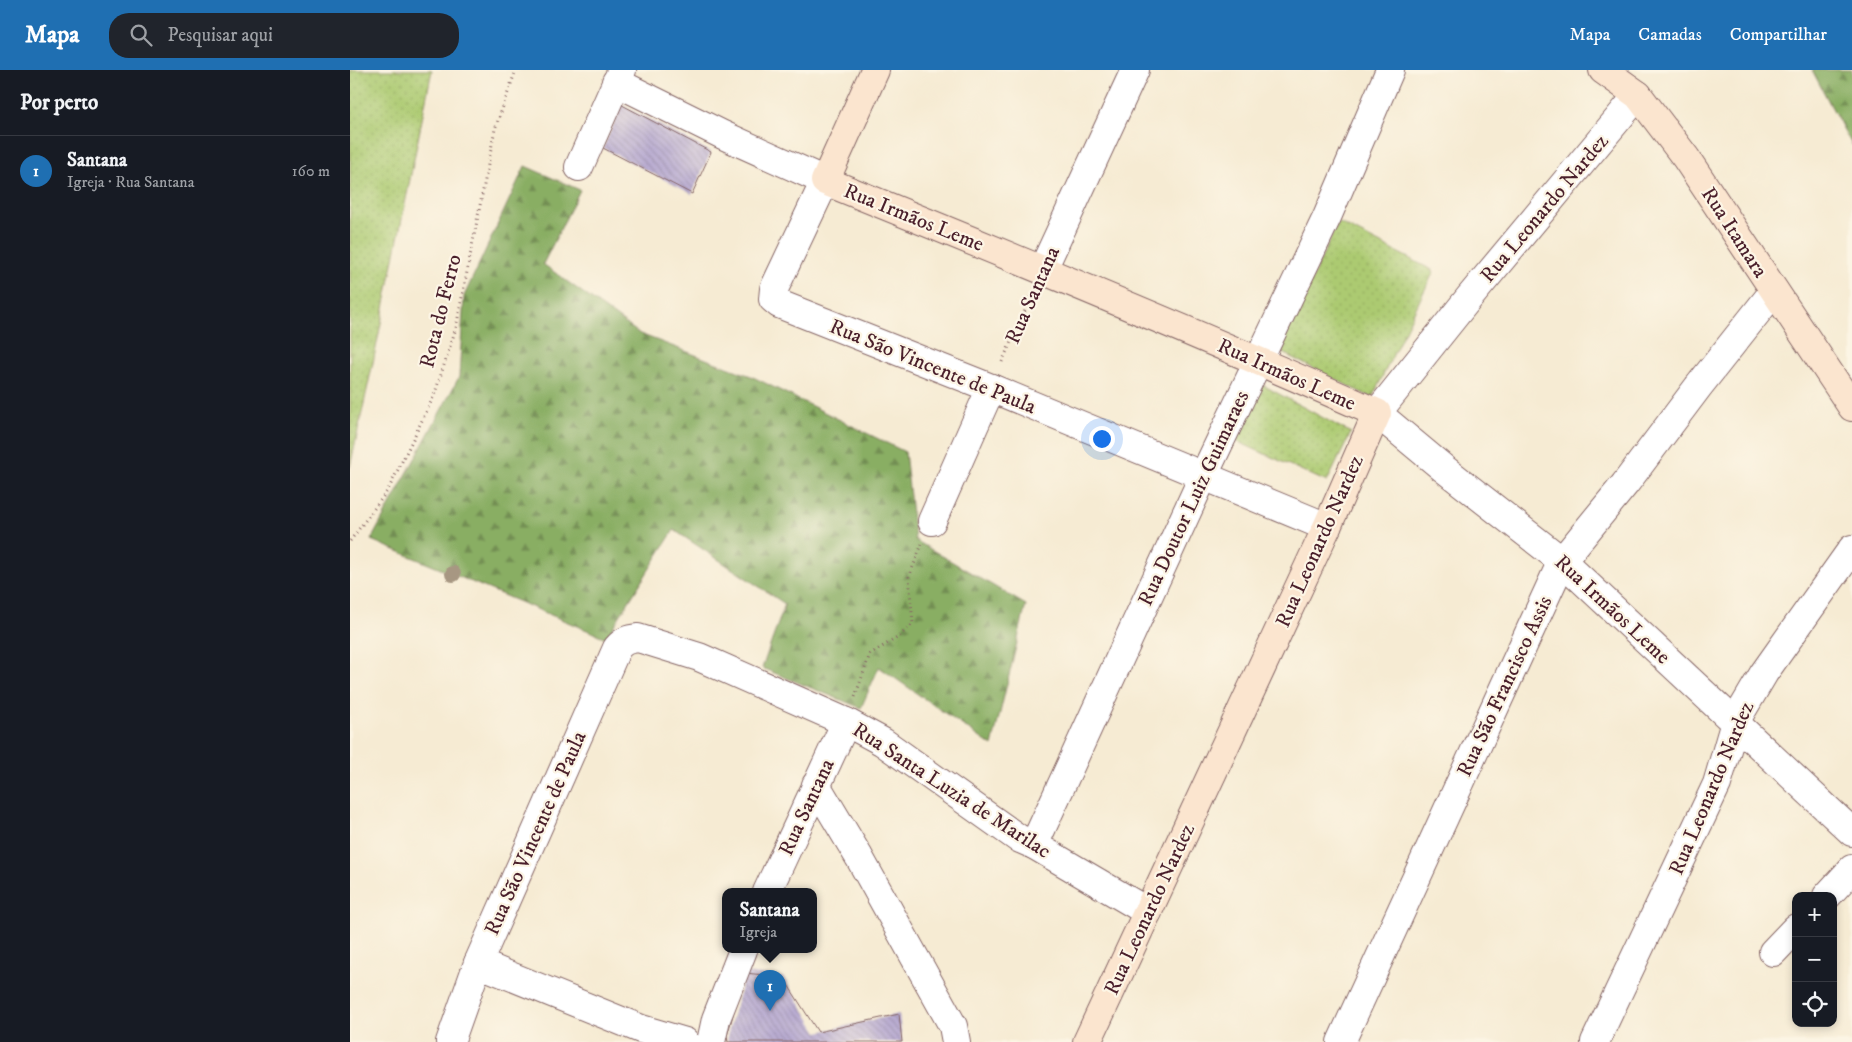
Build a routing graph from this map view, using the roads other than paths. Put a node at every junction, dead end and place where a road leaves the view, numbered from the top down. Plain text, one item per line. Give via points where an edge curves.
1 (875, 70) edge
2 (1135, 70) edge
3 (1390, 70) edge
4 (1603, 70) edge
5 (619, 76) edge
6 (1638, 95) junction
7 (578, 167) dead end
8 (826, 181) junction
9 (1043, 269) junction
10 (1774, 291) junction
11 (1258, 360) junction
12 (991, 388) junction
13 (1852, 407) edge
14 (1377, 413) junction
15 (1203, 477) junction
16 (932, 521) road end
17 (1327, 527) junction
18 (1852, 549) edge
19 (1562, 561) junction
20 (638, 638) joint
21 (846, 722) junction
22 (1736, 722) junction
23 (816, 785) junction
24 (1852, 832) edge
25 (1034, 845) junction
26 (1852, 870) edge
27 (769, 888) edge
28 (1831, 892) edge
29 (1148, 912) junction
30 (1792, 932) edge
31 (1772, 952) dead end
32 (742, 953) edge
33 (478, 962) junction
34 (1606, 1037) edge
35 (450, 1042) edge
36 (685, 1042) edge
37 (711, 1042) edge
38 (956, 1042) edge
39 (1087, 1042) edge
40 (1341, 1042) edge

1 - 8 street, Rua São Vincente de Paula
2 - 9 street, Rua Santana
3 - 11 street, Rua Doutor Luiz Guimaraes via 1327,217
4 - 6 street, Rua Itamara
5 - 7 street
5 - 8 street, Rua Irmãos Leme via 723,135
6 - 10 street, Rua Itamara via 1686,158
6 - 14 street, Rua Leonardo Nardez
8 - 9 street, Rua Irmãos Leme
8 - 12 street, Rua São Vincente de Paula via 774,289 773,298 779,304
9 - 11 street, Rua Irmãos Leme
10 - 13 street, Rua Itamara
10 - 19 street, Rua São Francisco Assis
11 - 14 street, Rua Irmãos Leme
11 - 15 street, Rua Doutor Luiz Guimaraes
12 - 15 street, Rua São Vincente de Paula
12 - 16 street
14 - 17 street, Rua Leonardo Nardez
14 - 19 street, Rua Irmãos Leme
15 - 17 street, Rua São Vincente de Paula
15 - 25 street, Rua Doutor Luiz Guimaraes
17 - 29 street, Rua Leonardo Nardez
18 - 22 street, Rua Leonardo Nardez via 1764,672
19 - 22 street, Rua Irmãos Leme
19 - 40 street, Rua São Francisco Assis
20 - 21 street, Rua Santa Luzia de Marilac via 700,657
20 - 33 street, Rua São Vincente de Paula via 623,642 617,648
21 - 23 street, Rua Santana
21 - 25 street, Rua Santa Luzia de Marilac via 883,742 1001,827
22 - 24 street, Rua Irmãos Leme
22 - 34 street, Rua Leonardo Nardez via 1717,784
23 - 27 street, Rua Santana
23 - 38 street via 953,1026
25 - 29 street, Rua Santa Luzia de Marilac
26 - 28 street
29 - 39 street, Rua Leonardo Nardez
30 - 31 street
32 - 37 street via 716,1019
33 - 35 street, Rua São Vincente de Paula
33 - 36 street via 641,1029

